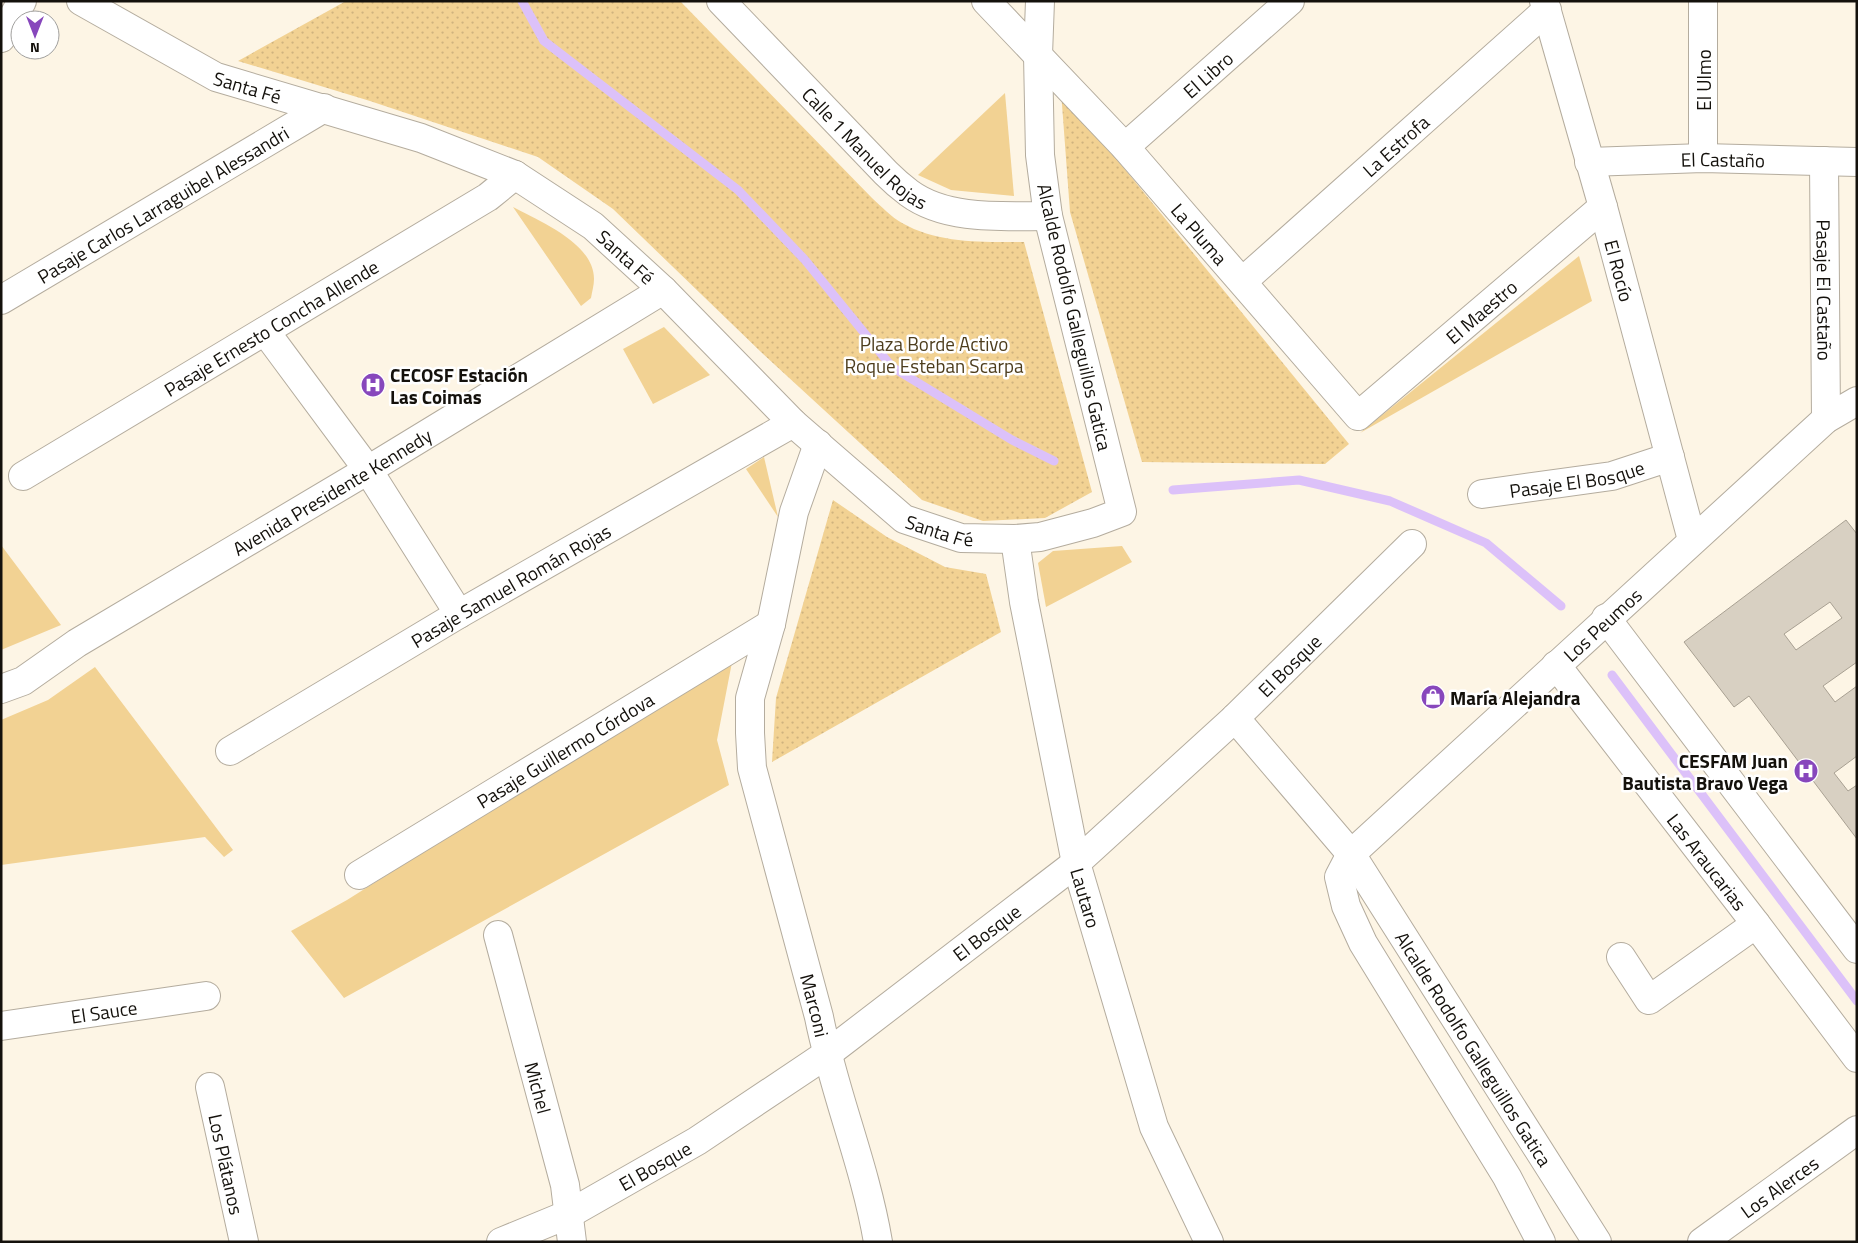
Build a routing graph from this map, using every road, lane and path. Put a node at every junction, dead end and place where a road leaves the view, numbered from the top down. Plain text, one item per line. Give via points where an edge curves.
1 (22, 1) edge
2 (80, 1) edge
3 (721, 1) edge
4 (986, 1) edge
5 (1040, 1) edge
6 (1290, 1) edge
7 (1703, 1) edge
8 (1546, 5) edge
9 (1, 38) edge
10 (1038, 54) junction
11 (324, 108) junction
12 (1125, 147) junction
13 (1703, 158) junction
14 (1824, 161) junction
15 (1590, 162) junction
16 (1857, 162) edge
17 (515, 174) junction
18 (1603, 207) junction
19 (1048, 216) junction
20 (1243, 281) junction
21 (663, 290) junction
22 (1, 300) edge
23 (265, 331) junction
24 (1857, 401) edge
25 (1358, 416) joint
26 (1826, 419) junction
27 (793, 423) junction
28 (818, 444) junction
29 (1670, 457) junction
30 (368, 470) junction
31 (23, 476) dead end
32 (1482, 494) dead end
33 (1122, 512) joint
34 (1015, 539) junction
35 (1692, 540) junction
36 (1412, 544) dead end
37 (459, 614) junction
38 (1606, 618) junction
39 (770, 624) junction
40 (1556, 665) junction
41 (1, 689) edge
42 (1235, 718) junction
43 (230, 751) dead end
44 (1351, 854) junction
45 (1076, 862) junction
46 (359, 876) dead end
47 (1756, 924) junction
48 (498, 935) dead end
49 (1857, 949) edge
50 (1621, 957) dead end
51 (206, 996) dead end
52 (1, 1026) edge
53 (827, 1054) junction
54 (1857, 1058) edge
55 (210, 1086) dead end
56 (1857, 1130) edge
57 (569, 1214) junction
58 (244, 1242) edge
59 (501, 1242) edge
60 (572, 1242) edge
61 (878, 1242) edge
62 (1209, 1242) edge
63 (1541, 1242) edge
64 (1597, 1242) edge
65 (1702, 1242) edge

1 - 9 street
2 - 11 street, Santa Fé via 216,77
3 - 19 street, Calle 1 Manuel Rojas via 910,194 934,206 971,215
4 - 10 street, La Pluma
5 - 10 street, Alcalde Rodolfo Galleguillos Gatica
6 - 12 street, El Libro
7 - 13 street, El Ulmo
8 - 15 street, El Rocío
8 - 20 street, La Estrofa
10 - 12 street, La Pluma
10 - 19 street, Alcalde Rodolfo Galleguillos Gatica via 1040,155
11 - 17 street, Santa Fé via 421,138
11 - 22 street, Pasaje Carlos Larraguibel Alessandri
12 - 20 street, La Pluma
13 - 14 street, El Castaño
13 - 15 street, El Castaño
14 - 16 street, El Castaño
14 - 26 street, Pasaje El Castaño
15 - 18 street, El Rocío
17 - 21 street, Santa Fé via 593,226
17 - 23 street, Pasaje Ernesto Concha Allende via 488,197
18 - 25 street, El Maestro
18 - 29 street, El Rocío
19 - 33 street, Alcalde Rodolfo Galleguillos Gatica
20 - 25 street, La Pluma
21 - 27 street, Santa Fé
21 - 30 street, Avenida Presidente Kennedy
23 - 30 street
23 - 31 street, Pasaje Ernesto Concha Allende
24 - 26 street, Los Peumos
26 - 35 street, Los Peumos
27 - 28 street, Santa Fé
27 - 37 street, Pasaje Samuel Román Rojas
28 - 34 street, Santa Fé via 904,519 961,538
28 - 39 street, Marconi via 794,512
29 - 32 street, Pasaje El Bosque via 1612,476
29 - 35 street, El Rocío
30 - 37 street
30 - 41 street, Avenida Presidente Kennedy via 77,643 24,682
33 - 34 street, Santa Fé via 1040,537
34 - 45 street, Lautaro via 1024,602
35 - 38 street, Los Peumos
36 - 42 street, El Bosque
37 - 43 street, Pasaje Samuel Román Rojas
38 - 40 street, Los Peumos
38 - 49 street
39 - 46 street, Pasaje Guillermo Córdova
39 - 53 street, Marconi via 750,698 752,768
40 - 44 street, Los Peumos
40 - 47 street, Las Araucarias
42 - 44 street, Alcalde Rodolfo Galleguillos Gatica
42 - 45 street, El Bosque
44 - 63 street, Alcalde Rodolfo Galleguillos Gatica via 1339,877 1346,906 1363,943 1507,1176
44 - 64 street, Alcalde Rodolfo Galleguillos Gatica
45 - 53 street, El Bosque
45 - 62 street, Lautaro via 1154,1127
47 - 50 street via 1649,1000
47 - 54 street, Las Araucarias
48 - 57 street, Michel via 565,1185
51 - 52 street, El Sauce
53 - 57 street, El Bosque via 697,1141
53 - 61 street, Marconi via 872,1210
55 - 58 street, Los Plátanos
56 - 65 street, Los Alerces
57 - 59 street, El Bosque
57 - 60 street, Michel

